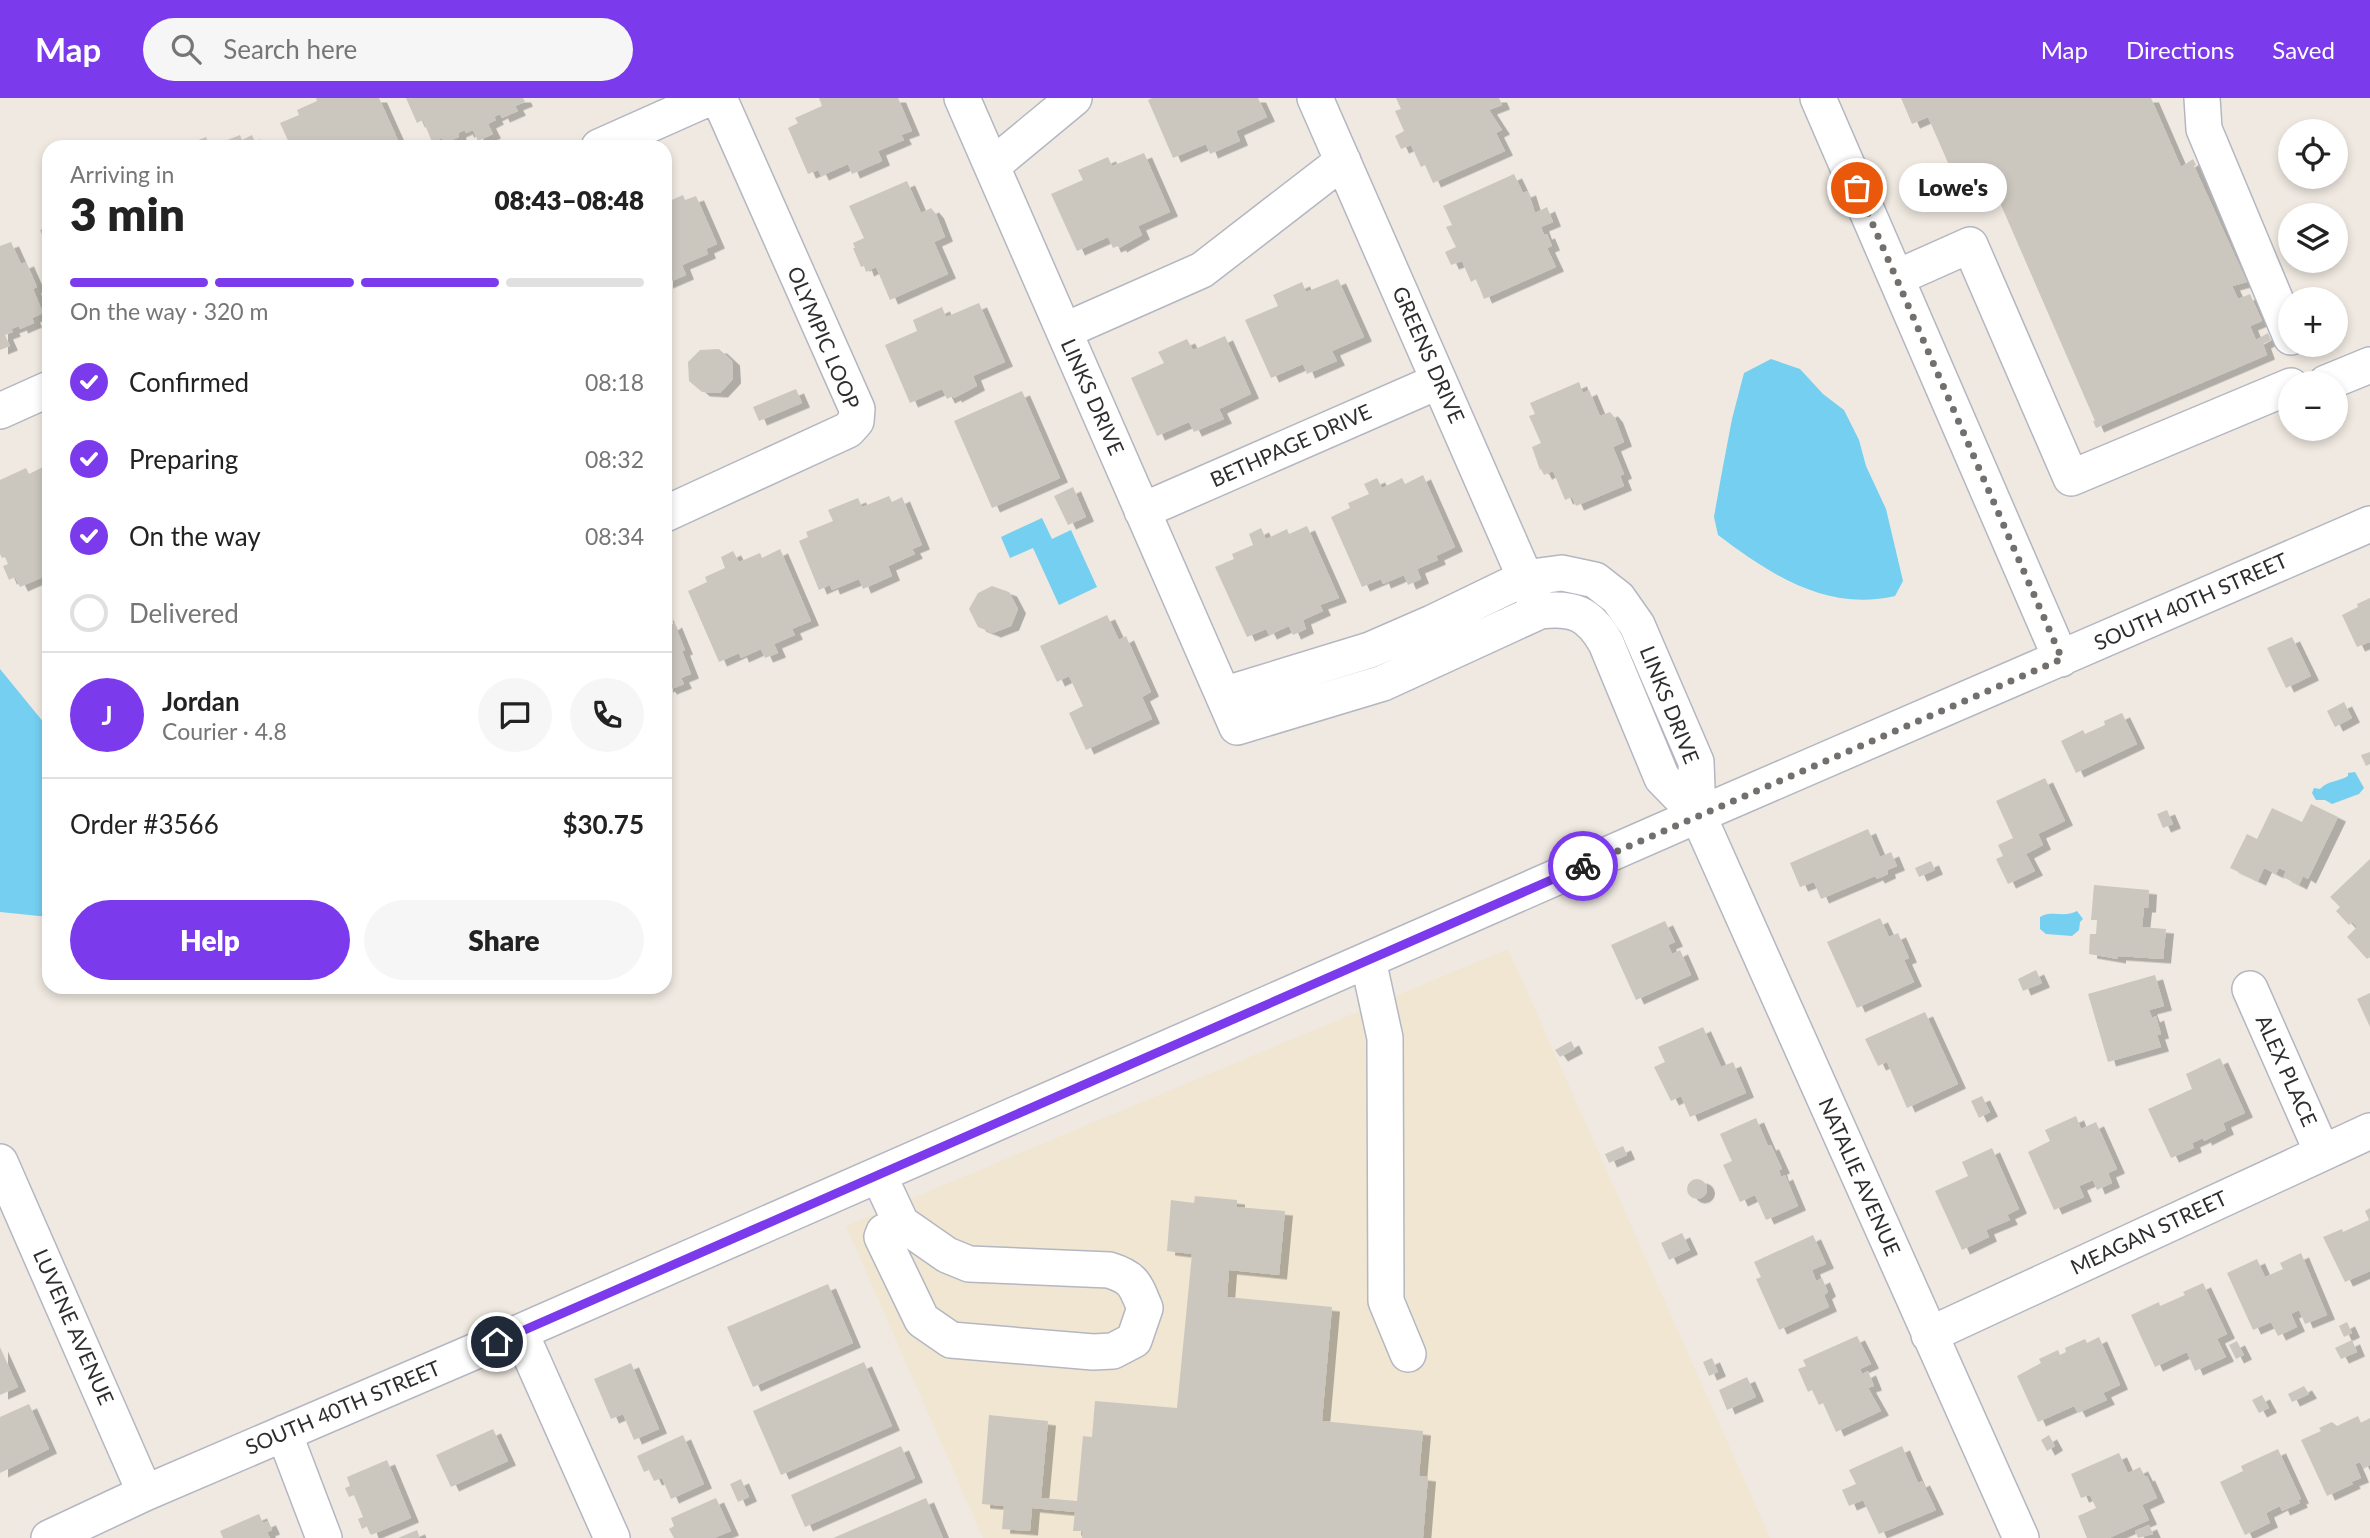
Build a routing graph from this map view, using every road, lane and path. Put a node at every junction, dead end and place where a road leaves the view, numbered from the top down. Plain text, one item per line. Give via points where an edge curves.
1 (709, 98) edge
2 (719, 98) edge
3 (962, 98) edge
4 (1074, 98) edge
5 (1315, 98) edge
6 (1818, 98) edge
7 (2202, 98) edge
8 (615, 140) edge
9 (1343, 161) junction
10 (992, 166) junction
11 (1896, 278) junction
12 (2278, 306) edge
13 (1064, 331) junction
14 (2370, 365) edge
15 (2348, 374) edge
16 (1439, 381) junction
17 (2278, 391) edge
18 (42, 392) edge
19 (0, 411) edge
20 (672, 501) edge
21 (1142, 511) junction
22 (2370, 524) edge
23 (1525, 578) junction
24 (1539, 611) junction
25 (2062, 659) junction
26 (1223, 695) junction
27 (1699, 815) junction
28 (1368, 960) junction
29 (2250, 989) dead end
30 (2370, 1131) edge
31 (2322, 1152) junction
32 (0, 1161) edge
33 (879, 1175) junction
34 (901, 1223) junction
35 (520, 1332) junction
36 (1929, 1335) junction
37 (1408, 1354) dead end
38 (284, 1433) junction
39 (145, 1493) junction
40 (49, 1538) edge
41 (324, 1538) edge
42 (612, 1538) edge
43 (2021, 1538) edge

1 - 8 street
2 - 20 street, OLYMPIC LOOP via 857,409 856,421 848,430
3 - 10 street, LINKS DRIVE
4 - 10 street
5 - 9 street, GREENS DRIVE
6 - 11 street
7 - 12 street via 2204,129
9 - 13 street via 1202,270
9 - 16 street, GREENS DRIVE
10 - 13 street, LINKS DRIVE
11 - 17 street via 1970,245 2071,478
11 - 25 street
13 - 21 street, LINKS DRIVE
14 - 15 street
16 - 21 street, BETHPAGE DRIVE
16 - 23 street, GREENS DRIVE
18 - 19 street
21 - 26 street, LINKS DRIVE
22 - 25 street, SOUTH 40TH STREET
23 - 24 street, GREENS DRIVE
23 - 26 street, LINKS DRIVE via 1370,650
23 - 27 street, LINKS DRIVE via 1562,573 1595,580 1618,598 1637,625 1696,762
24 - 26 street, LINKS DRIVE via 1383,683 1237,726
24 - 27 street, LINKS DRIVE via 1561,609 1583,615 1597,628 1662,778
25 - 27 street, SOUTH 40TH STREET
27 - 28 street, SOUTH 40TH STREET
27 - 36 street, NATALIE AVENUE
28 - 33 street, SOUTH 40TH STREET
28 - 37 street via 1385,1038 1386,1301
29 - 31 street, ALEX PLACE
30 - 31 street, MEAGAN STREET
31 - 36 street, MEAGAN STREET
32 - 39 street, LUVENE AVENUE
33 - 34 street
33 - 35 street, SOUTH 40TH STREET
34 - 34 street via 882,1237 922,1320 951,1340 1093,1352 1113,1350 1134,1340 1145,1308 1127,1275 1109,1270 969,1264 947,1255
35 - 38 street, SOUTH 40TH STREET
35 - 42 street
36 - 43 street, NATALIE AVENUE
38 - 39 street, SOUTH 40TH STREET
38 - 41 street
39 - 40 street, SOUTH 40TH STREET

